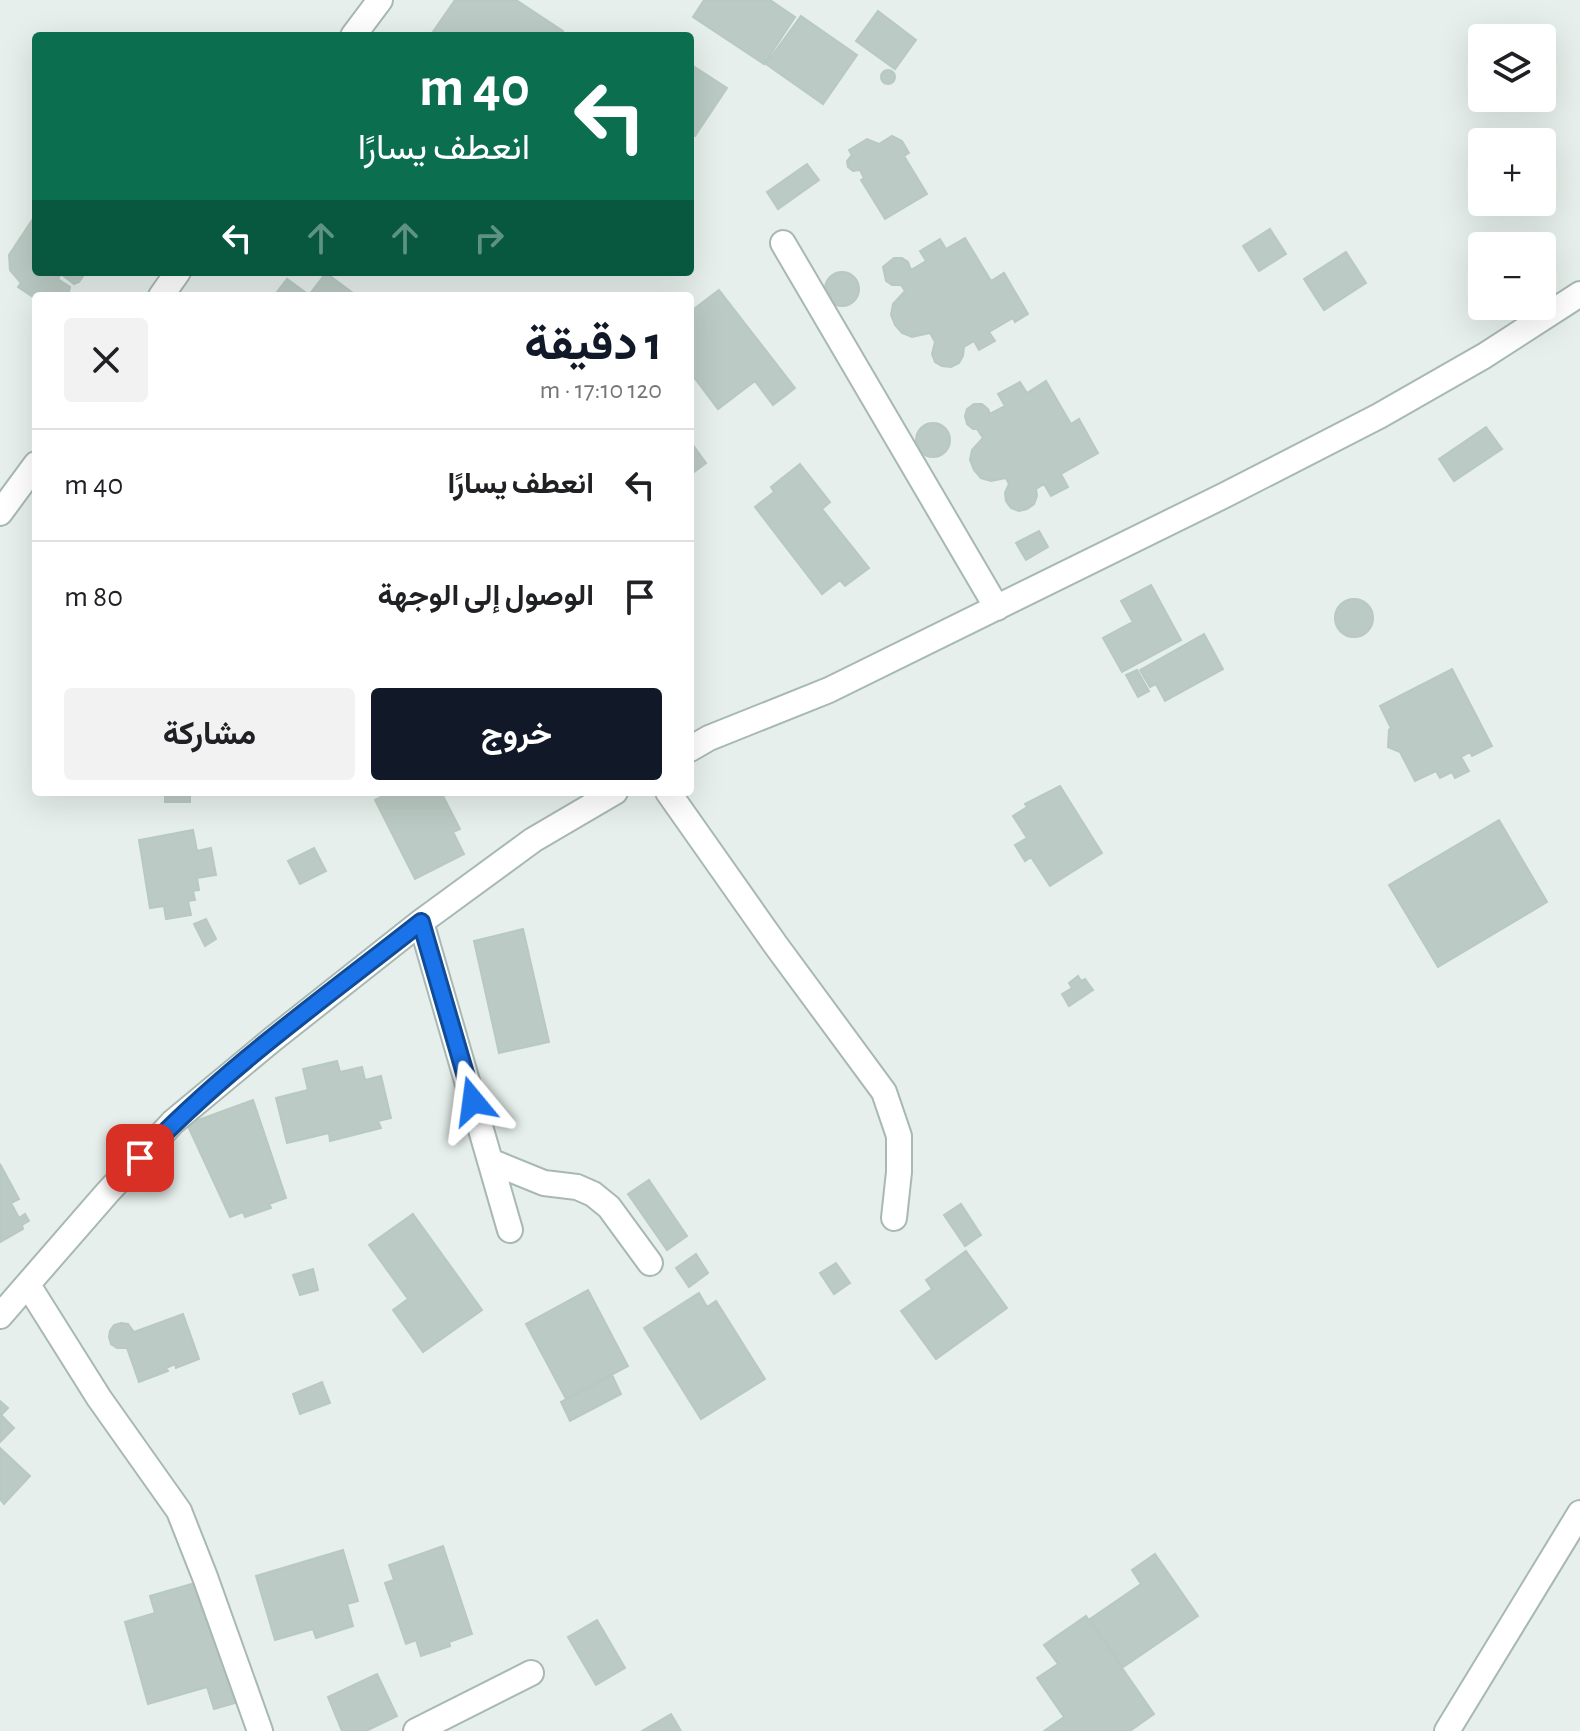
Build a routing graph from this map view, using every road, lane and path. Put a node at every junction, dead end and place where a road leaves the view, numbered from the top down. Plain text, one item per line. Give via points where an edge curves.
1 (380, 0) edge
2 (356, 32) edge
3 (783, 243) dead end
4 (1580, 294) edge
5 (32, 469) edge
6 (0, 513) edge
7 (997, 608) junction
8 (694, 747) edge
9 (608, 796) edge
10 (671, 796) edge
11 (421, 922) junction
12 (490, 1161) junction
13 (894, 1218) dead end
14 (510, 1230) dead end
15 (650, 1263) dead end
16 (28, 1285) junction
17 (0, 1316) edge
18 (1580, 1513) edge
19 (531, 1673) dead end
20 (260, 1731) edge
21 (416, 1731) edge
22 (1447, 1731) edge

1 - 2 street
3 - 7 street
4 - 7 street via 1379,416
5 - 6 street
7 - 8 street via 829,690
9 - 11 street via 533,840
10 - 13 street via 884,1092 899,1136
11 - 12 street
11 - 16 street via 173,1122
12 - 14 street
12 - 15 street via 544,1183 593,1194 609,1207
16 - 17 street
16 - 20 street via 179,1511
18 - 22 street
19 - 21 street

